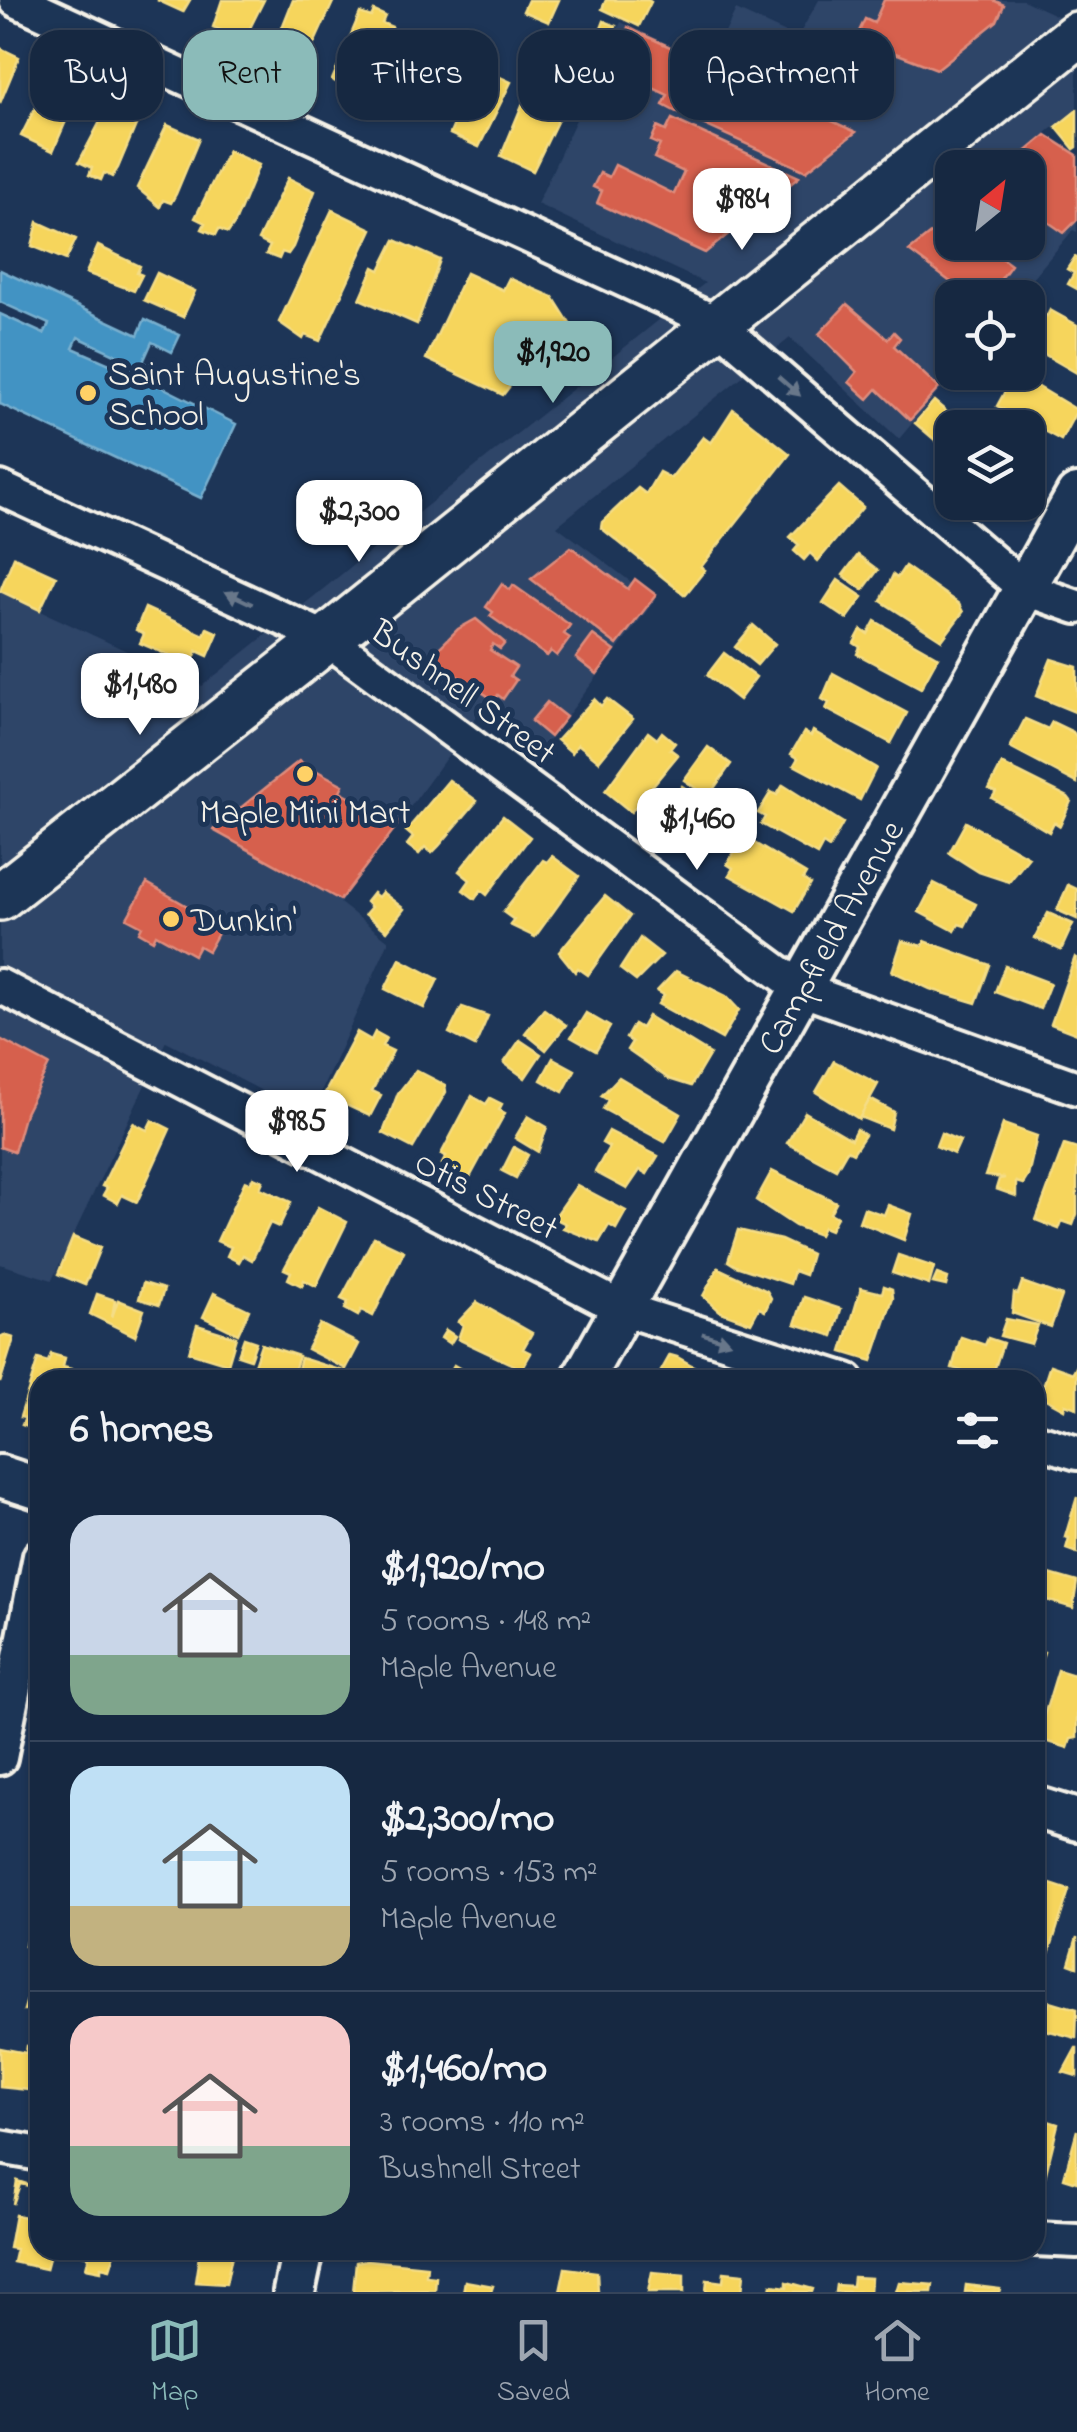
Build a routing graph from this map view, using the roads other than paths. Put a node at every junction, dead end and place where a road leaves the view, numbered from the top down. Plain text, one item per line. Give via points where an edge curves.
1 (16, 0) edge
2 (1077, 35) edge
3 (715, 322) junction
4 (0, 488) edge
5 (1077, 495) edge
6 (1025, 590) junction
7 (1077, 608) edge
8 (327, 640) junction
9 (0, 896) edge
10 (0, 986) edge
11 (803, 990) junction
12 (1077, 1088) edge
13 (622, 1309) junction
14 (588, 1370) edge
15 (815, 1370) edge
16 (1045, 1443) edge
17 (1077, 1453) edge
18 (0, 1476) edge
19 (30, 1485) edge
20 (30, 1606) edge
21 (0, 1758) edge
22 (1045, 1810) edge
23 (1077, 1820) edge
24 (0, 2146) edge
25 (30, 2152) edge
26 (1045, 2239) edge
27 (1077, 2241) edge
28 (301, 2260) edge
29 (294, 2292) edge

1 - 3 street
2 - 3 main road
3 -> 6 street
3 - 8 main road
8 -> 4 street, Bushnell Street
5 - 6 street, Campfield Avenue
6 - 7 street
6 - 11 street, Campfield Avenue
8 - 9 main road
8 - 11 street, Bushnell Street
10 - 13 street, Otis Street
11 - 12 street, Bushnell Street
11 - 13 street, Campfield Avenue
13 - 14 street, Campfield Avenue
13 -> 15 street, Otis Street
16 - 17 street
18 - 19 street
20 - 21 street
22 - 23 street
24 - 25 street
26 - 27 street
28 - 29 street

